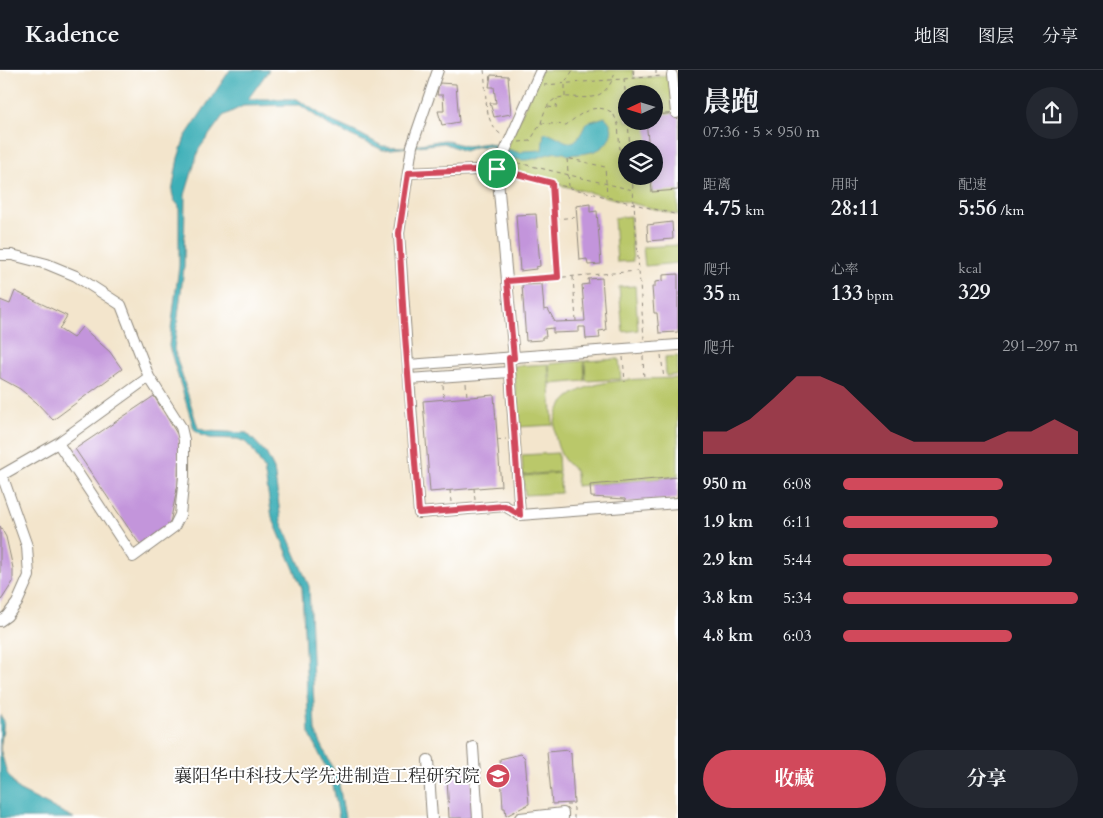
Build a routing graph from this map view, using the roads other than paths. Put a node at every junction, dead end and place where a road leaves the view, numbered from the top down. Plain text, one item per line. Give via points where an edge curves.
1 (438, 70) edge
2 (532, 70) edge
3 (541, 70) edge
4 (672, 75) road end
5 (534, 86) junction
6 (676, 113) dead end
7 (497, 169) junction
8 (408, 173) junction
9 (0, 254) edge
10 (678, 345) edge
11 (511, 358) junction
12 (408, 365) junction
13 (510, 372) junction
14 (149, 377) junction
15 (409, 379) junction
16 (58, 443) junction
17 (678, 503) edge
18 (520, 515) junction
19 (0, 621) edge
20 (473, 747) dead end
21 (428, 760) dead end
22 (432, 818) edge
23 (478, 818) edge
24 (520, 818) edge
25 (563, 818) edge

1 - 8 street via 412,146
2 - 5 street
3 - 5 street
4 - 6 street
5 - 7 street
7 - 8 street
7 - 11 street
8 - 12 street via 399,233
9 - 14 street via 47,264 76,276 121,305
10 - 11 street
11 - 12 street
11 - 13 street
12 - 15 street
13 - 15 street
13 - 18 street
14 - 16 street
14 - 16 street via 181,427 184,440 180,515 174,527 132,557
15 - 18 street via 419,513 505,506
16 - 19 street via 2,475 27,546 29,576 17,603
17 - 18 street
20 - 23 street
21 - 22 street
24 - 25 street via 563,813

